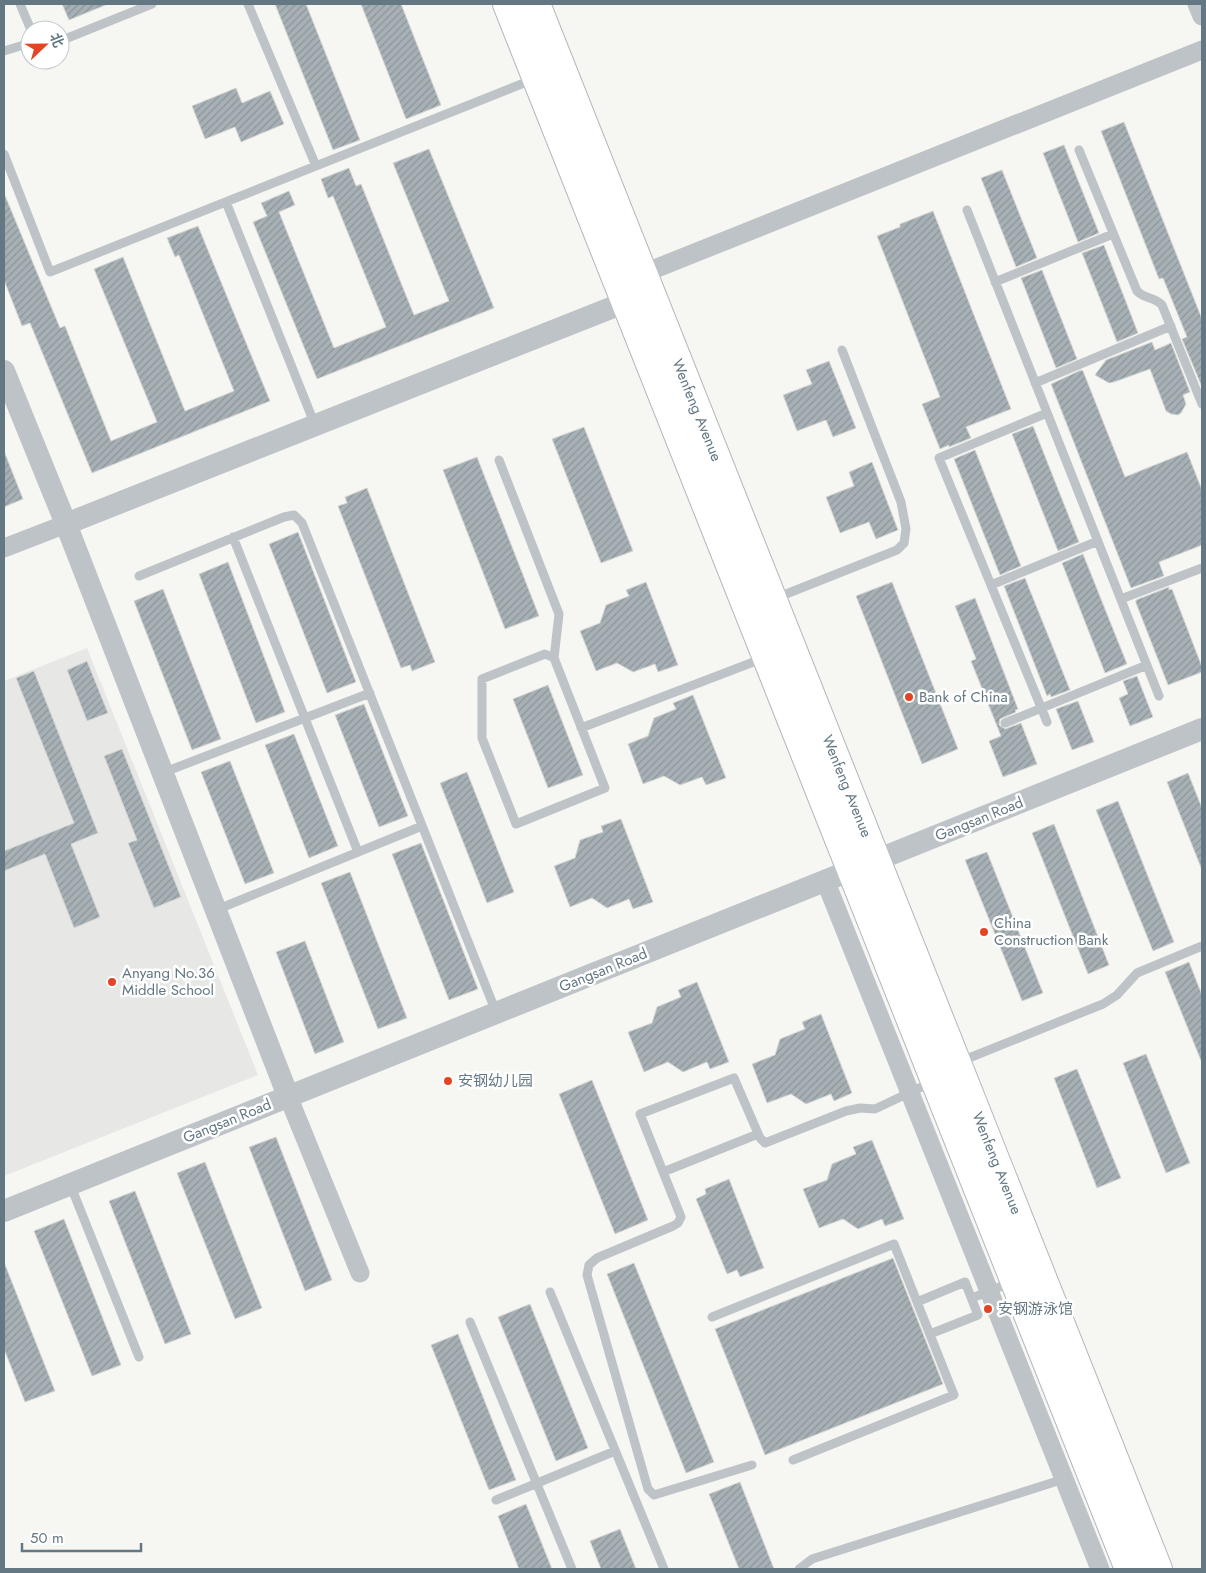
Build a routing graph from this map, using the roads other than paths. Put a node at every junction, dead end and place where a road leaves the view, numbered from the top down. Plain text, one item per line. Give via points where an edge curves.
1 (20, 4) edge
2 (152, 4) edge
3 (248, 4) edge
4 (507, 4) edge
5 (536, 4) edge
6 (1197, 4) edge
7 (1202, 16) edge
8 (27, 20) edge
9 (70, 37) edge
10 (20, 46) edge
11 (1202, 50) edge
12 (4, 51) edge
13 (536, 78) junction
14 (1079, 150) dead end
15 (4, 154) edge
16 (316, 166) junction
17 (226, 202) junction
18 (967, 210) dead end
19 (1113, 234) junction
20 (643, 274) junction
21 (995, 282) junction
22 (622, 293) junction
23 (1171, 326) junction
24 (842, 350) dead end
25 (4, 371) edge
26 (1035, 383) junction
27 (1202, 404) edge
28 (1047, 413) junction
29 (315, 425) junction
30 (499, 460) dead end
31 (66, 524) junction
32 (233, 537) junction
33 (1098, 541) junction
34 (4, 548) edge
35 (1202, 568) edge
36 (138, 576) dead end
37 (991, 585) junction
38 (1121, 599) junction
39 (773, 600) junction
40 (767, 657) junction
41 (554, 658) junction
42 (1147, 665) junction
43 (370, 693) junction
44 (1159, 696) dead end
45 (1041, 708) junction
46 (305, 718) junction
47 (1047, 722) dead end
48 (1005, 723) dead end
49 (581, 728) junction
50 (1202, 729) edge
51 (162, 773) junction
52 (422, 826) junction
53 (358, 852) junction
54 (876, 860) junction
55 (851, 870) junction
56 (826, 880) junction
57 (216, 910) junction
58 (1202, 948) edge
59 (496, 1013) junction
60 (957, 1062) junction
61 (935, 1081) junction
62 (910, 1092) junction
63 (288, 1096) junction
64 (758, 1134) junction
65 (663, 1172) junction
66 (70, 1184) junction
67 (4, 1211) edge
68 (360, 1273) dead end
69 (1002, 1286) junction
70 (550, 1292) dead end
71 (972, 1298) junction
72 (917, 1302) junction
73 (712, 1317) dead end
74 (470, 1322) dead end
75 (930, 1334) junction
76 (139, 1358) dead end
77 (615, 1451) junction
78 (793, 1460) dead end
79 (752, 1465) dead end
80 (1064, 1479) junction
81 (537, 1483) junction
82 (496, 1500) dead end
83 (572, 1569) edge
84 (664, 1569) edge
85 (800, 1569) edge
86 (1100, 1569) edge
87 (1129, 1569) edge
88 (1158, 1569) edge

1 - 8 lane
2 - 9 lane
3 - 16 lane
4 - 13 main road, Wenfeng Avenue
5 - 20 main road, Wenfeng Avenue
6 - 7 street
10 - 12 lane
11 - 20 street
13 - 16 lane
13 - 22 main road, Wenfeng Avenue
14 - 19 lane
15 - 17 lane via 50,272
16 - 17 lane
17 - 29 lane
18 - 21 lane
19 - 21 lane
19 - 23 lane via 1137,291 1141,296 1157,299
20 - 22 street
20 - 39 main road, Wenfeng Avenue
21 - 26 lane
22 - 29 street
22 - 40 main road, Wenfeng Avenue
23 - 26 lane
23 - 27 lane
24 - 39 lane via 901,502 906,529 904,543 897,550
25 - 31 street
26 - 28 lane
28 - 33 lane
28 - 37 lane via 939,458
29 - 31 street
30 - 41 lane via 559,614
31 - 34 street
31 - 51 street
32 - 36 lane
32 - 43 lane via 284,517 294,515 302,523
32 - 46 lane
33 - 37 lane
33 - 38 lane
35 - 38 lane
37 - 45 lane
38 - 42 lane
39 - 54 main road, Wenfeng Avenue
40 - 49 lane
40 - 55 main road, Wenfeng Avenue
41 - 49 lane
41 - 49 lane via 545,654 482,679 482,738 516,824 605,788
42 - 44 lane
42 - 45 lane
43 - 46 lane
43 - 52 lane
45 - 47 lane
45 - 48 lane
46 - 51 lane
46 - 53 lane
50 - 54 street, Gangsan Road
51 - 57 street
52 - 53 lane
52 - 59 lane
53 - 57 lane
54 - 55 street, Gangsan Road
54 - 60 main road, Wenfeng Avenue
55 - 56 street, Gangsan Road
55 - 61 main road, Wenfeng Avenue
56 - 59 street, Gangsan Road
56 - 62 street
57 - 63 street
58 - 60 lane via 1137,973 1103,1004
59 - 63 street, Gangsan Road
60 - 88 main road, Wenfeng Avenue
61 - 62 lane
61 - 69 main road, Wenfeng Avenue
62 - 64 lane via 875,1109 846,1111 765,1143
62 - 69 street
63 - 66 street, Gangsan Road
63 - 68 street
64 - 65 lane
64 - 65 lane via 734,1078 640,1114
65 - 79 lane via 681,1217 678,1223 597,1258 589,1265 588,1275 648,1488 654,1495
66 - 67 street, Gangsan Road
66 - 76 lane
69 - 71 lane
69 - 80 street
69 - 87 main road, Wenfeng Avenue
70 - 77 lane
71 - 72 lane via 965,1282
71 - 75 lane via 978,1315
72 - 73 lane via 894,1244
72 - 75 lane
74 - 81 lane
75 - 78 lane via 954,1395
77 - 81 lane
77 - 84 lane
80 - 85 lane via 812,1559
80 - 86 street
81 - 82 lane
81 - 83 lane

